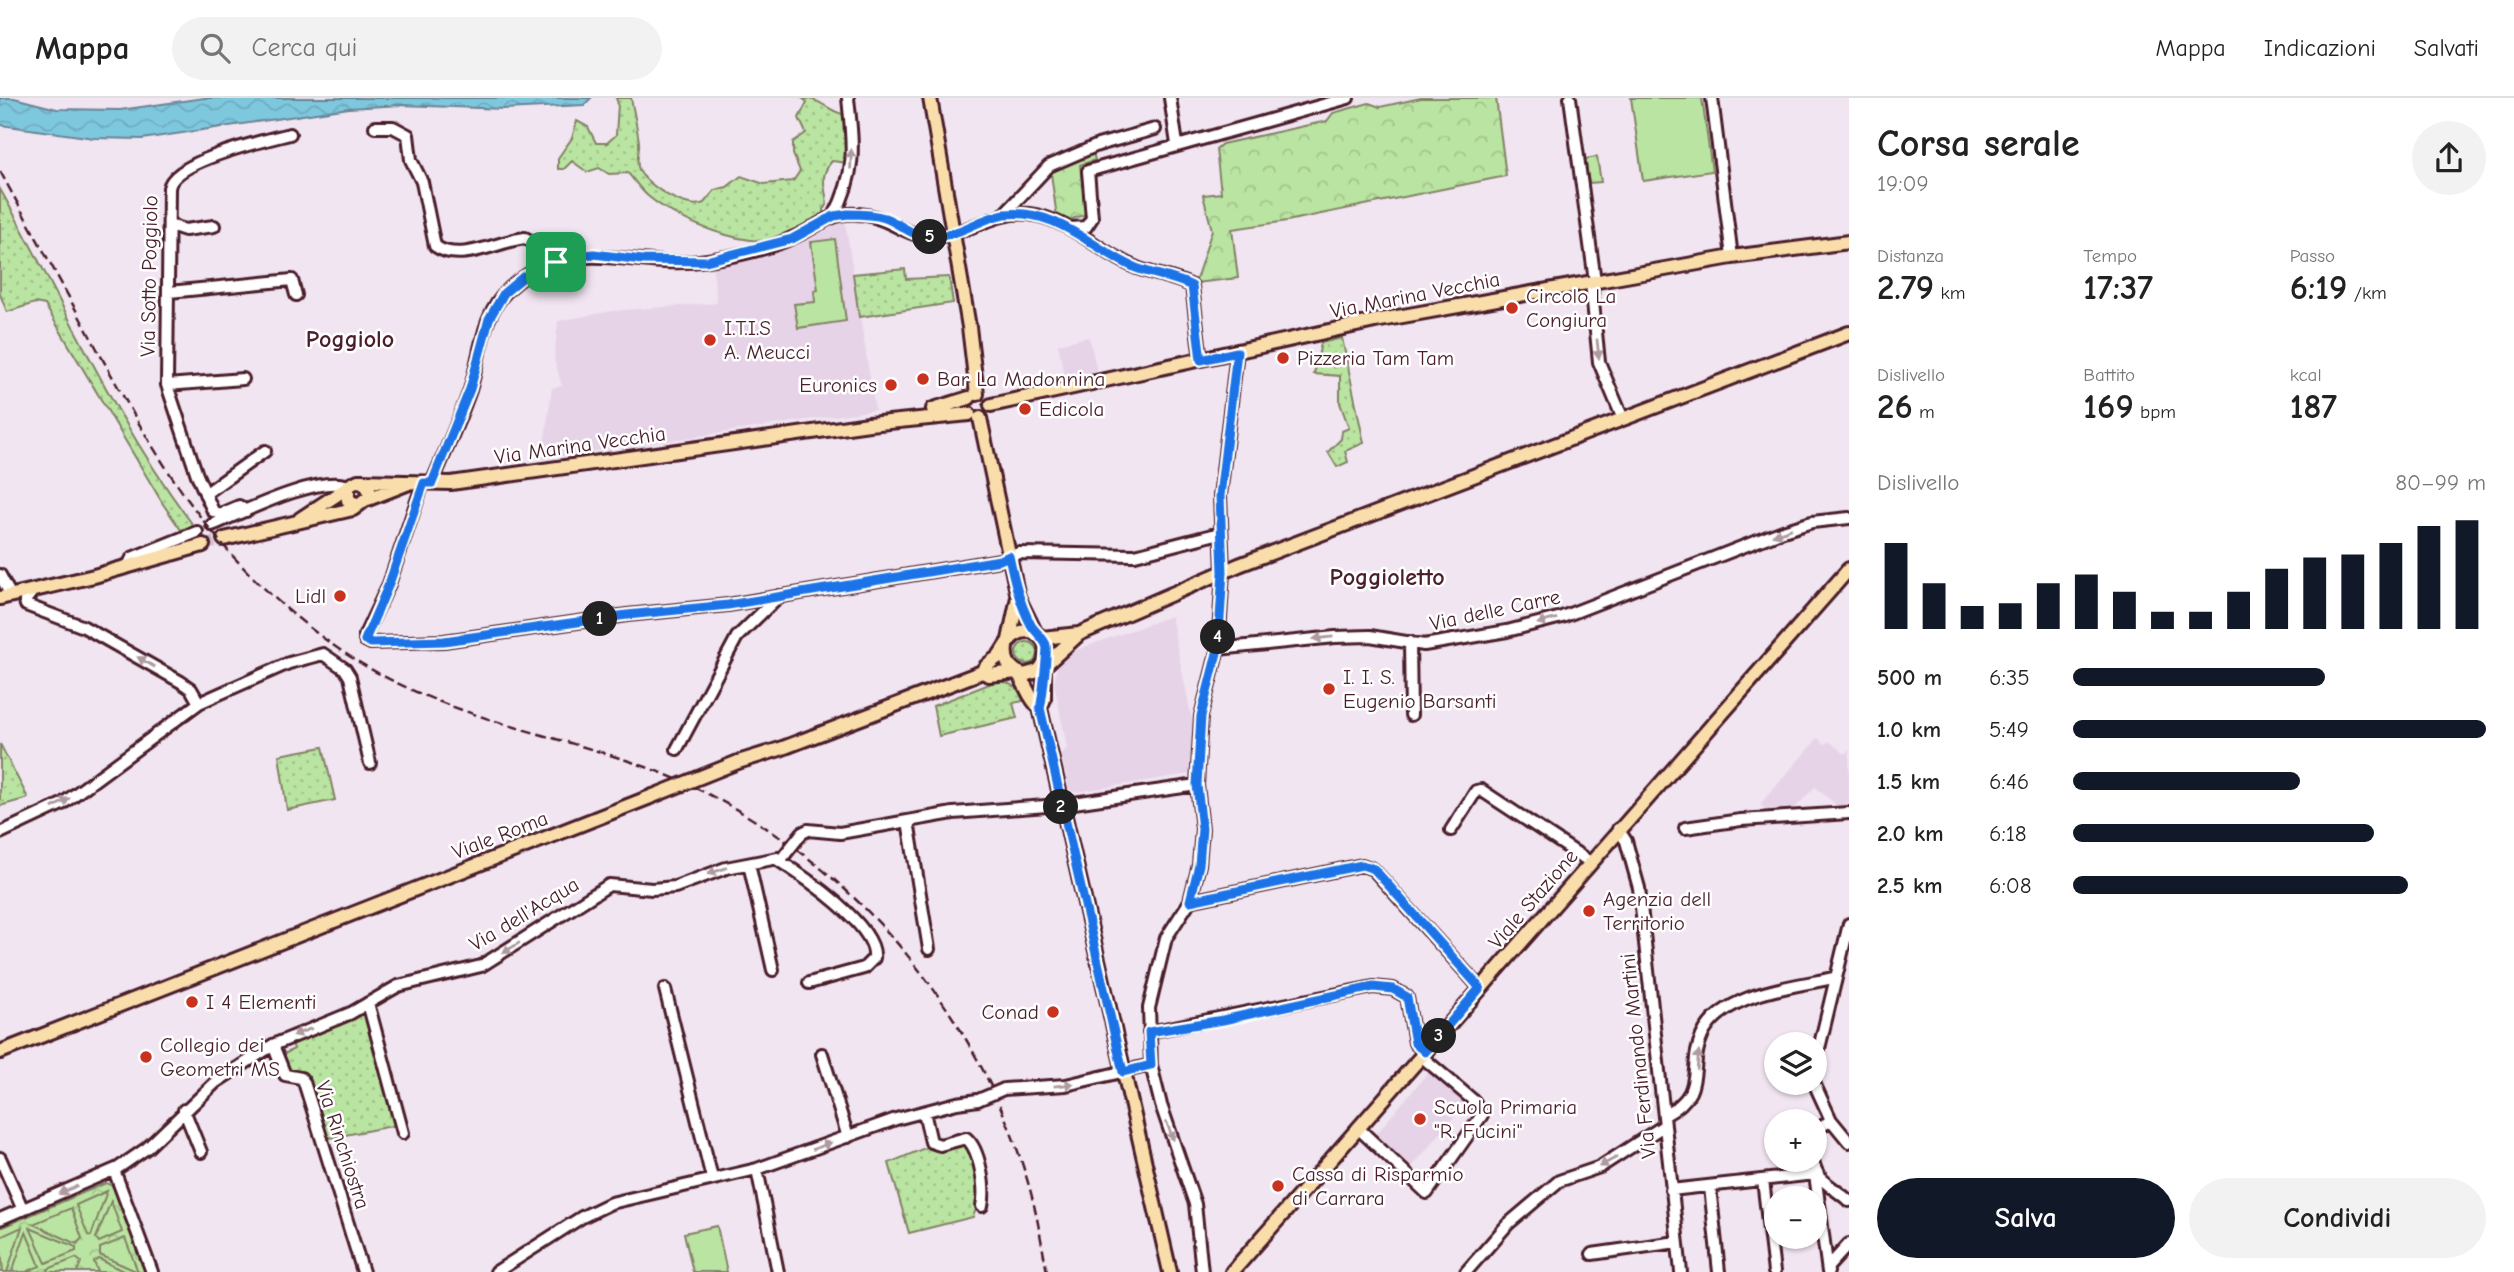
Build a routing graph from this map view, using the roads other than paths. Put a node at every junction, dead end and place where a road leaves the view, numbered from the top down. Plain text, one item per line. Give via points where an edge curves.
1 (848, 98) edge
2 (930, 98) edge
3 (1170, 98) edge
4 (1348, 98) edge
5 (1570, 98) edge
6 (1712, 98) edge
7 (375, 127) dead end
8 (1155, 129) dead end
9 (290, 134) dead end
10 (1177, 144) junction
11 (1003, 215) junction
12 (834, 216) junction
13 (1093, 218) junction
14 (170, 225) junction
15 (214, 226) dead end
16 (1068, 227) junction
17 (952, 234) junction
18 (1849, 242) edge
19 (1095, 243) junction
20 (1732, 257) junction
21 (556, 262) junction
22 (1593, 281) junction
23 (169, 292) junction
24 (296, 295) dead end
25 (1849, 332) edge
26 (1237, 352) junction
27 (1201, 360) junction
28 (243, 379) dead end
29 (167, 385) junction
30 (973, 396) junction
31 (991, 405) junction
32 (975, 416) junction
33 (1623, 419) junction
34 (757, 439) junction
35 (265, 451) dead end
36 (362, 481) junction
37 (409, 483) junction
38 (428, 483) junction
39 (347, 487) junction
40 (297, 492) junction
41 (205, 494) junction
42 (363, 502) junction
43 (322, 503) junction
44 (246, 511) junction
45 (332, 515) junction
46 (1849, 518) edge
47 (296, 521) junction
48 (212, 525) dead end
49 (197, 532) tunnel mouth
50 (1220, 533) junction
51 (224, 539) tunnel mouth
52 (203, 545) tunnel mouth
53 (1009, 556) junction
54 (128, 566) junction
55 (1849, 569) edge
56 (1223, 572) junction
57 (0, 575) edge
58 (32, 592) junction
59 (779, 596) junction
60 (5, 597) edge
61 (1018, 597) junction
62 (1079, 634) junction
63 (1039, 636) junction
64 (1410, 642) junction
65 (1008, 643) junction
66 (1218, 649) junction
67 (1044, 666) junction
68 (982, 672) junction
69 (1017, 672) junction
70 (199, 703) junction
71 (1040, 708) junction
72 (1411, 716) dead end
73 (677, 749) dead end
74 (370, 763) dead end
75 (1197, 785) junction
76 (1060, 805) junction
77 (1849, 813) edge
78 (908, 821) junction
79 (1685, 828) dead end
80 (1618, 829) junction
81 (1451, 830) dead end
82 (0, 833) edge
83 (781, 859) junction
84 (1590, 862) junction
85 (748, 864) junction
86 (1190, 901) junction
87 (1849, 924) edge
88 (929, 949) dead end
89 (773, 970) dead end
90 (1833, 978) junction
91 (809, 983) dead end
92 (1480, 988) junction
93 (665, 989) dead end
94 (368, 1003) junction
95 (1149, 1032) junction
96 (1822, 1032) edge
97 (273, 1045) junction
98 (0, 1052) edge
99 (822, 1054) dead end
100 (1423, 1054) junction
101 (1151, 1065) junction
102 (1123, 1072) junction
103 (1819, 1095) edge
104 (184, 1110) junction
105 (924, 1112) junction
106 (1665, 1120) junction
107 (1830, 1120) junction
108 (1827, 1122) edge
109 (1358, 1128) junction
110 (403, 1133) dead end
111 (848, 1137) junction
112 (1849, 1142) edge
113 (201, 1152) dead end
114 (0, 1158) edge
115 (757, 1169) junction
116 (114, 1170) junction
117 (1815, 1174) junction
118 (712, 1178) junction
119 (1763, 1180) junction
120 (1710, 1187) junction
121 (1671, 1190) junction
122 (1849, 1201) edge
123 (982, 1206) dead end
124 (23, 1210) junction
125 (0, 1219) edge
126 (1677, 1242) junction
127 (1849, 1244) edge
128 (1592, 1254) dead end
129 (1828, 1270) edge
130 (152, 1272) edge
131 (363, 1272) edge
132 (496, 1272) edge
133 (778, 1272) edge
134 (1171, 1272) edge
135 (1202, 1272) edge
136 (1232, 1272) edge
137 (1466, 1272) edge
138 (1681, 1272) edge
139 (1719, 1272) edge
140 (1774, 1272) edge

12 -> 1 street via 849,187
2 - 17 main road
3 - 10 street
4 - 10 street
5 - 22 street
6 - 20 street
7 - 21 street via 393,127 408,135 435,246 456,253 525,238 544,248
8 - 11 street via 1098,145 1049,166
9 - 14 street, Via Sotto Poggiolo via 237,147 178,174 170,182
10 - 13 street via 1088,171
11 - 16 street via 1030,214
11 - 17 street
12 - 17 street via 865,214 887,219 912,234
12 - 21 street via 792,239 706,261 594,254
13 - 16 street via 1086,227
13 - 19 street
14 - 15 street via 185,230
14 - 23 street, Via Sotto Poggiolo
16 - 19 street
17 - 30 main road via 969,327
18 - 20 main road, Via Marina Vecchia
19 - 27 street via 1137,268 1170,275 1192,286
20 - 22 main road, Via Marina Vecchia
21 - 38 street via 523,277 493,309 470,389
22 - 26 main road, Via Marina Vecchia
22 -> 33 street via 1599,362
23 - 24 street via 292,280
23 - 29 street, Via Sotto Poggiolo
25 - 33 main road
26 - 27 main road, Via Marina Vecchia
26 - 50 street
27 - 31 main road, Via Marina Vecchia
28 - 29 street
29 - 41 street, Via Sotto Poggiolo
30 - 31 main road via 985,395
30 - 32 main road via 966,405
30 - 34 main road, Via Marina Vecchia via 927,411
31 - 32 main road via 989,412
32 - 34 main road, Via Marina Vecchia
32 - 53 main road
33 - 56 main road
34 - 38 main road, Via Marina Vecchia
35 - 41 street
36 - 37 main road, Via Marina Vecchia
36 - 39 main road, Via Marina Vecchia
36 - 42 main road via 369,489
37 - 38 main road, Via Marina Vecchia
37 - 42 main road, Via Marina Vecchia
38 - 59 street via 365,635 371,643 444,641
39 - 40 street via 323,485
39 - 42 main road via 348,500
39 - 43 main road, Via Marina Vecchia
40 - 43 street
40 - 44 street
41 - 44 street via 216,514 239,506
42 - 45 main road, Via Marina Vecchia
43 - 45 street
43 - 47 main road, Via Marina Vecchia
44 - 48 street
45 - 47 main road, Via Marina Vecchia
46 -> 64 street, Via delle Carre via 1783,531 1562,617 1424,645
47 - 51 main road, Via Marina Vecchia
49 - 54 street via 132,558
50 - 53 street via 1135,555
50 - 56 street
52 - 54 main road
53 - 59 street
53 - 61 main road
54 - 58 main road
55 - 80 main road, Viale Stazione
56 - 62 main road
56 - 66 street
57 - 60 street
58 - 60 main road
70 -> 58 street via 181,681 84,626 26,605
59 - 73 street via 737,636
61 - 63 main road
61 - 65 main road
62 - 63 main road
62 - 67 main road
63 - 65 main road via 1021,632
63 - 67 main road via 1048,652
64 -> 66 street, Via delle Carre via 1335,637
64 - 72 street, Via delle Carre
65 - 68 main road
65 - 69 main road via 1007,662
66 - 75 street via 1201,716
67 - 69 main road via 1032,674
67 - 71 main road
68 - 69 main road, Viale Roma
68 - 98 main road, Viale Roma, bridge via 738,762
69 - 71 main road
70 - 74 street via 323,653 350,677
82 -> 70 street via 62,804
71 - 76 main road
75 - 76 street
75 - 86 street via 1202,829
76 - 78 street
76 - 102 main road
77 - 79 street
78 - 83 street, bridge via 840,832 808,830
78 - 88 street
80 - 84 main road, Viale Stazione
80 - 106 street, Via Ferdinando Martini via 1626,841 1639,888
81 - 84 street via 1481,790
83 - 85 street, Via dell'Acqua
83 - 91 street via 821,890 874,946 874,958 864,968
84 - 92 main road, Viale Stazione
85 - 89 street
85 -> 94 street, Via dell'Acqua via 676,887 609,885 481,966 398,986
86 - 92 street via 1362,865 1374,869
86 - 95 street via 1166,937 1159,958
87 - 90 street
90 - 96 street
106 -> 90 street via 1693,1086 1702,1036 1713,1021 1766,991
92 - 100 main road, Viale Stazione
93 - 118 street
94 -> 97 street, Via dell'Acqua
94 - 110 street
95 - 100 street via 1373,987 1393,989 1407,997 1415,1043
95 - 101 street
97 - 104 street, Via dell'Acqua via 216,1082
97 - 131 street, Via Rinchiostra via 285,1075 304,1082
99 - 111 street
100 - 109 main road, Viale Stazione
100 - 109 street via 1474,1101 1482,1115 1426,1193
101 - 102 street
101 -> 135 street via 1195,1204
105 -> 102 street, bridge via 1004,1089 1066,1085
102 - 134 main road
103 - 107 street
104 - 113 street
104 - 116 street, Via dell'Acqua via 147,1148
105 - 111 street
105 - 123 street via 931,1142 940,1145 966,1138 973,1144
106 - 121 street, Via Ferdinando Martini
106 -> 137 street via 1600,1167 1559,1181 1508,1224
107 - 108 street
107 - 112 street
109 - 136 main road, Viale Stazione
115 -> 111 street
114 - 124 street
115 - 118 street
115 - 133 street
116 -> 124 street, Via dell'Acqua
116 - 130 street
117 - 119 street
117 - 122 street
117 - 129 street
118 - 132 street via 611,1203
119 - 120 street
119 - 140 street
120 - 121 street
120 - 139 street
121 - 126 street, Via Ferdinando Martini
124 - 125 street, Via dell'Acqua
126 - 128 street
126 - 138 street, Via Ferdinando Martini
127 - 129 street

